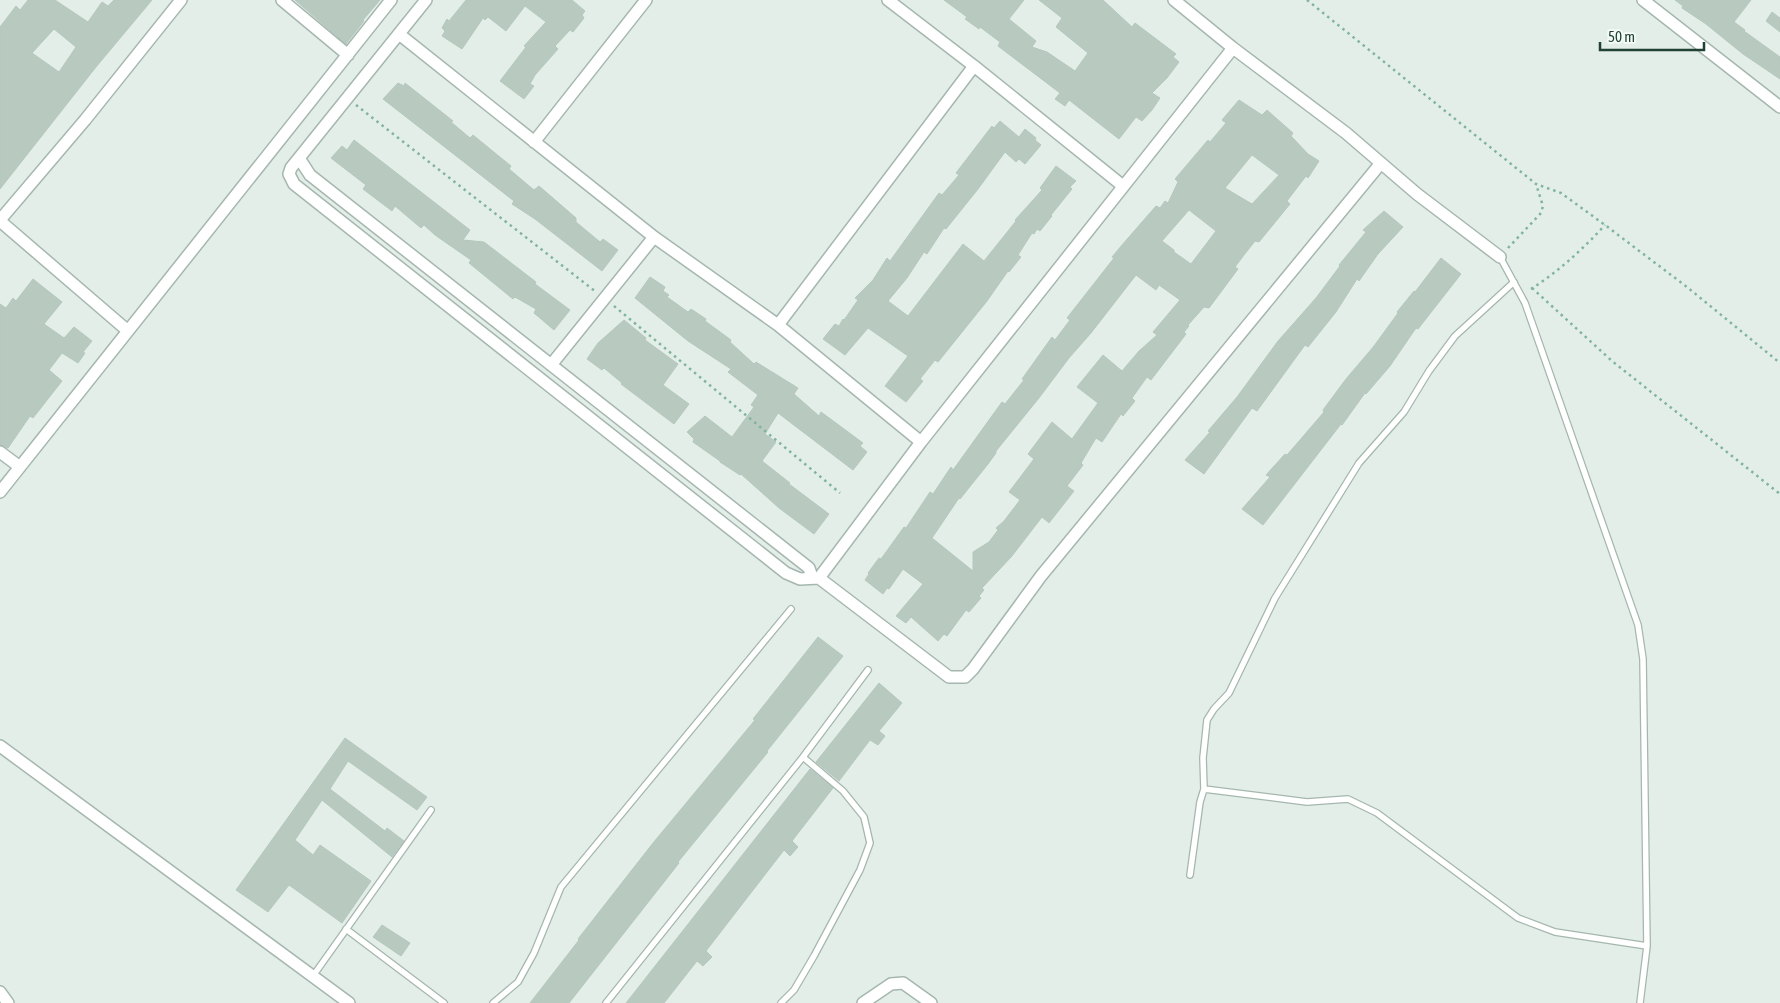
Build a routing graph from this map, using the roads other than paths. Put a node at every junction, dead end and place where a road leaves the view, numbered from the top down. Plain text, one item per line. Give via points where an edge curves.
1 (181, 0) edge
2 (282, 0) edge
3 (391, 0) edge
4 (426, 0) edge
5 (646, 0) edge
6 (888, 0) edge
7 (1174, 0) edge
8 (1643, 0) edge
9 (399, 34) junction
10 (1233, 48) junction
11 (348, 55) junction
12 (974, 66) junction
13 (1780, 107) edge
14 (534, 142) junction
15 (299, 158) junction
16 (1380, 163) junction
17 (1123, 186) junction
18 (0, 221) edge
19 (654, 237) junction
20 (1500, 257) joint
21 (1514, 282) junction
22 (778, 325) junction
23 (128, 330) junction
24 (551, 365) junction
25 (921, 442) junction
26 (0, 452) edge
27 (20, 467) junction
28 (0, 492) edge
29 (815, 577) junction
30 (791, 609) dead end
31 (868, 670) dead end
32 (2, 751) edge
33 (803, 757) junction
34 (1204, 789) junction
35 (431, 810) dead end
36 (1190, 875) dead end
37 (346, 929) junction
38 (1647, 946) junction
39 (313, 976) junction
40 (0, 992) edge
41 (8, 1003) edge
42 (349, 1003) edge
43 (444, 1003) edge
44 (492, 1003) edge
45 (606, 1003) edge
46 (781, 1003) edge
47 (863, 1003) edge
48 (931, 1003) edge
49 (1640, 1003) edge

1 - 18 street
2 - 11 street
3 - 11 street
4 - 9 street
5 - 14 street
6 - 12 street
7 - 10 street
8 - 13 street
9 - 14 street
9 - 15 street
10 - 16 street via 1346,133
10 - 17 street
11 - 23 street
12 - 17 street
12 - 22 street
14 - 19 street
15 - 24 street via 310,175
15 - 29 street via 289,174 294,184 786,573 800,579
16 - 20 street
16 - 29 street via 1041,576 965,677 949,677
17 - 25 street
18 - 23 street
19 - 22 street
19 - 24 street
20 - 21 lane
21 - 34 lane via 1455,336 1404,412 1359,464 1275,598 1229,692 1207,720
21 - 38 lane via 1525,304 1638,625 1643,659
22 - 25 street
23 - 27 street
24 - 29 street via 809,568
25 - 29 street
26 - 27 street
27 - 28 street
30 - 44 lane via 561,887 534,953 518,982
31 - 33 lane
32 - 39 street
33 - 45 lane
33 - 46 lane via 844,790 864,817 870,843 860,870 814,956 794,990
34 - 36 lane
34 - 38 lane via 1307,802 1348,799 1377,813 1518,918 1555,932
35 - 37 lane
37 - 39 lane
37 - 43 lane
38 - 49 lane
39 - 42 street
40 - 41 street
47 - 48 street via 891,984 903,983

